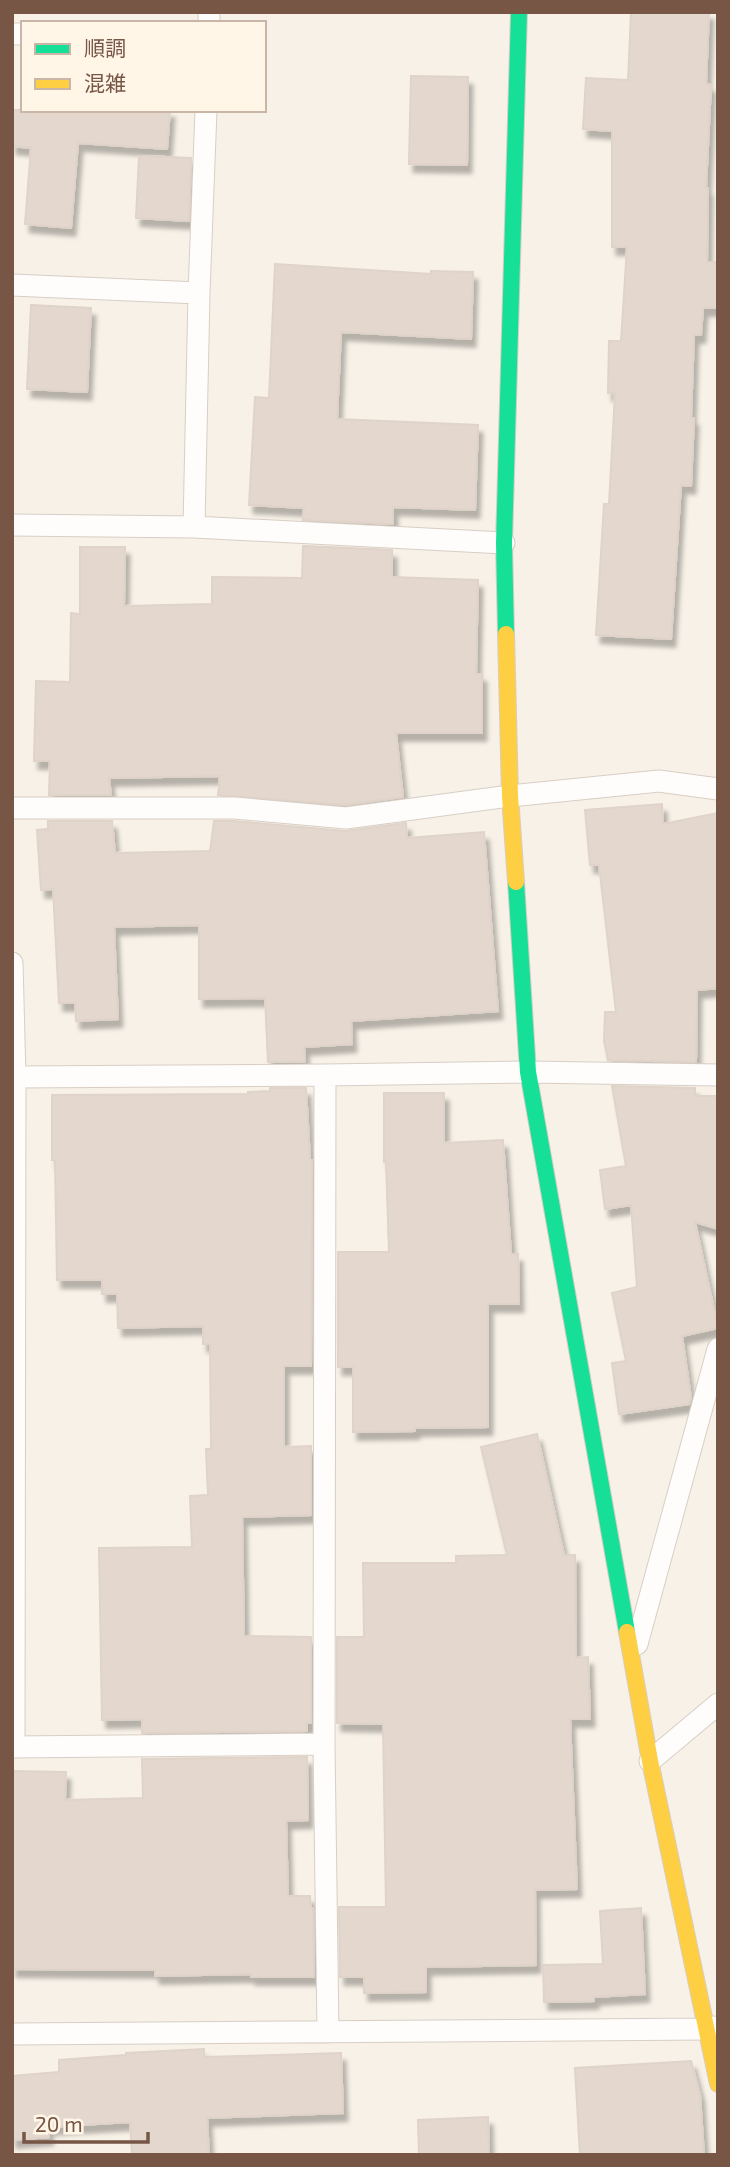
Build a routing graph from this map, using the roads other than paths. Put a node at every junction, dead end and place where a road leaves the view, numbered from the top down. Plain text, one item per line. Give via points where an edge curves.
1 (519, 12) edge
2 (206, 112) edge
3 (12, 285) edge
4 (199, 293) junction
5 (12, 525) edge
6 (194, 527) junction
7 (504, 543) junction
8 (718, 789) edge
9 (510, 796) junction
10 (12, 808) edge
11 (12, 963) edge
12 (528, 1072) junction
13 (325, 1075) junction
14 (718, 1075) edge
15 (15, 1077) junction
16 (718, 1349) edge
17 (632, 1662) junction
18 (718, 1704) edge
19 (324, 1744) junction
20 (13, 1747) edge
21 (650, 1761) junction
22 (712, 2027) edge
23 (328, 2032) junction
24 (12, 2035) edge
25 (718, 2084) edge

1 - 7 street
2 - 4 lane
3 - 4 lane
4 - 6 lane
5 - 6 lane
6 - 7 lane
7 - 9 street
8 - 9 lane via 659,781
9 - 10 lane via 346,818 236,808
9 - 12 street
11 - 15 lane
12 - 13 lane
12 - 14 lane
12 - 17 street
13 - 15 lane
13 - 19 lane
15 - 20 lane
16 - 17 lane
17 - 21 street
18 - 21 lane
19 - 20 lane
19 - 23 lane
21 - 22 street
22 - 23 lane
22 - 25 street
23 - 24 lane

